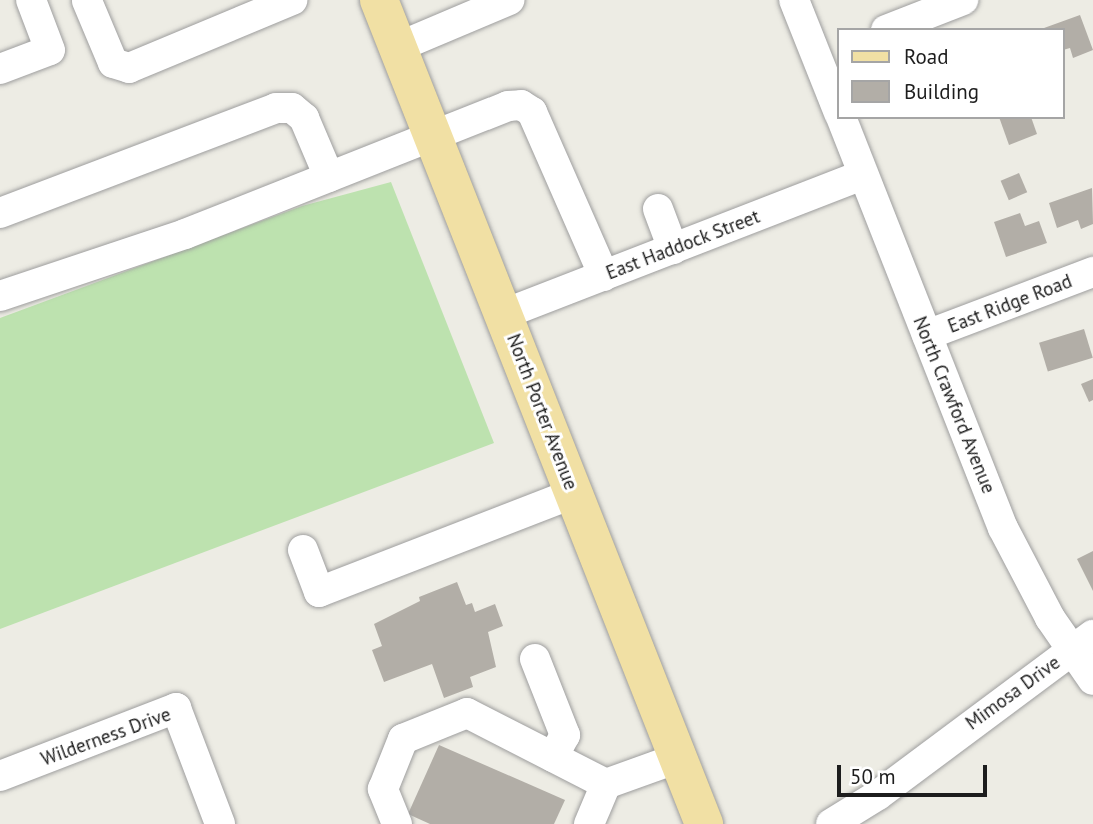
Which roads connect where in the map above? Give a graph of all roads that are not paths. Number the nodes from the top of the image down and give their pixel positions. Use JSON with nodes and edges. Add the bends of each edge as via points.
{"nodes":[{"id":1,"x":31,"y":0,"type":"edge"},
{"id":2,"x":292,"y":0,"type":"edge"},
{"id":3,"x":379,"y":0,"type":"edge"},
{"id":4,"x":509,"y":0,"type":"edge"},
{"id":5,"x":794,"y":0,"type":"edge"},
{"id":6,"x":963,"y":0,"type":"edge"},
{"id":7,"x":87,"y":1,"type":"edge"},
{"id":8,"x":891,"y":28,"type":"edge"},
{"id":9,"x":398,"y":47,"type":"junction"},
{"id":10,"x":828,"y":52,"type":"edge"},
{"id":11,"x":0,"y":69,"type":"edge"},
{"id":12,"x":838,"y":104,"type":"edge"},
{"id":13,"x":842,"y":119,"type":"edge"},
{"id":14,"x":435,"y":137,"type":"junction"},
{"id":15,"x":863,"y":175,"type":"junction"},
{"id":16,"x":329,"y":177,"type":"junction"},
{"id":17,"x":658,"y":209,"type":"dead end"},
{"id":18,"x":0,"y":213,"type":"edge"},
{"id":19,"x":673,"y":249,"type":"junction"},
{"id":20,"x":1093,"y":272,"type":"edge"},
{"id":21,"x":604,"y":276,"type":"junction"},
{"id":22,"x":0,"y":296,"type":"edge"},
{"id":23,"x":504,"y":314,"type":"junction"},
{"id":24,"x":927,"y":335,"type":"junction"},
{"id":25,"x":574,"y":493,"type":"junction"},
{"id":26,"x":303,"y":550,"type":"dead end"},
{"id":27,"x":1083,"y":643,"type":"edge"},
{"id":28,"x":535,"y":659,"type":"dead end"},
{"id":29,"x":1093,"y":680,"type":"edge"},
{"id":30,"x":553,"y":757,"type":"junction"},
{"id":31,"x":678,"y":758,"type":"junction"},
{"id":32,"x":0,"y":776,"type":"edge"},
{"id":33,"x":606,"y":784,"type":"junction"},
{"id":34,"x":220,"y":824,"type":"edge"},
{"id":35,"x":397,"y":824,"type":"edge"},
{"id":36,"x":589,"y":824,"type":"edge"},
{"id":37,"x":704,"y":824,"type":"edge"},
{"id":38,"x":831,"y":824,"type":"edge"}],
"edges":[{"from":1,"to":11,"type":"street","via":[[50,50]]},
{"from":2,"to":7,"type":"street","via":[[129,68],[113,63]]},
{"from":3,"to":9,"type":"main road","name":"North Porter Avenue"},
{"from":4,"to":9,"type":"street"},
{"from":5,"to":10,"type":"street","name":"North Crawford Avenue"},
{"from":6,"to":8,"type":"street"},
{"from":9,"to":14,"type":"main road","name":"North Porter Avenue"},
{"from":10,"to":12,"type":"street","name":"North Crawford Avenue"},
{"from":13,"to":15,"type":"street","name":"North Crawford Avenue"},
{"from":14,"to":16,"type":"street"},
{"from":14,"to":21,"type":"street","via":[[508,106],[532,112]]},
{"from":14,"to":23,"type":"main road","name":"North Porter Avenue"},
{"from":15,"to":19,"type":"street","name":"East Haddock Street"},
{"from":15,"to":24,"type":"street","name":"North Crawford Avenue"},
{"from":16,"to":18,"type":"street","via":[[304,118],[292,108],[276,108]]},
{"from":16,"to":22,"type":"street","via":[[185,234]]},
{"from":17,"to":19,"type":"street"},
{"from":19,"to":21,"type":"street","name":"East Haddock Street"},
{"from":20,"to":24,"type":"street","name":"East Ridge Road"},
{"from":21,"to":23,"type":"street","name":"East Haddock Street"},
{"from":23,"to":25,"type":"main road","name":"North Porter Avenue"},
{"from":24,"to":27,"type":"street","name":"North Crawford Avenue","via":[[1018,561]]},
{"from":25,"to":26,"type":"street","via":[[319,592]]},
{"from":25,"to":31,"type":"main road","name":"North Porter Avenue"},
{"from":27,"to":29,"type":"street","name":"North Crawford Avenue"},
{"from":27,"to":38,"type":"street","name":"Mimosa Drive","via":[[878,795]]},
{"from":28,"to":30,"type":"street","via":[[565,735]]},
{"from":30,"to":33,"type":"street"},
{"from":30,"to":35,"type":"street","via":[[467,713],[403,739],[383,789]]},
{"from":31,"to":33,"type":"street"},
{"from":31,"to":37,"type":"main road","name":"North Porter Avenue"},
{"from":32,"to":34,"type":"street","name":"Wilderness Drive","via":[[176,708]]},
{"from":33,"to":36,"type":"street"}]}
